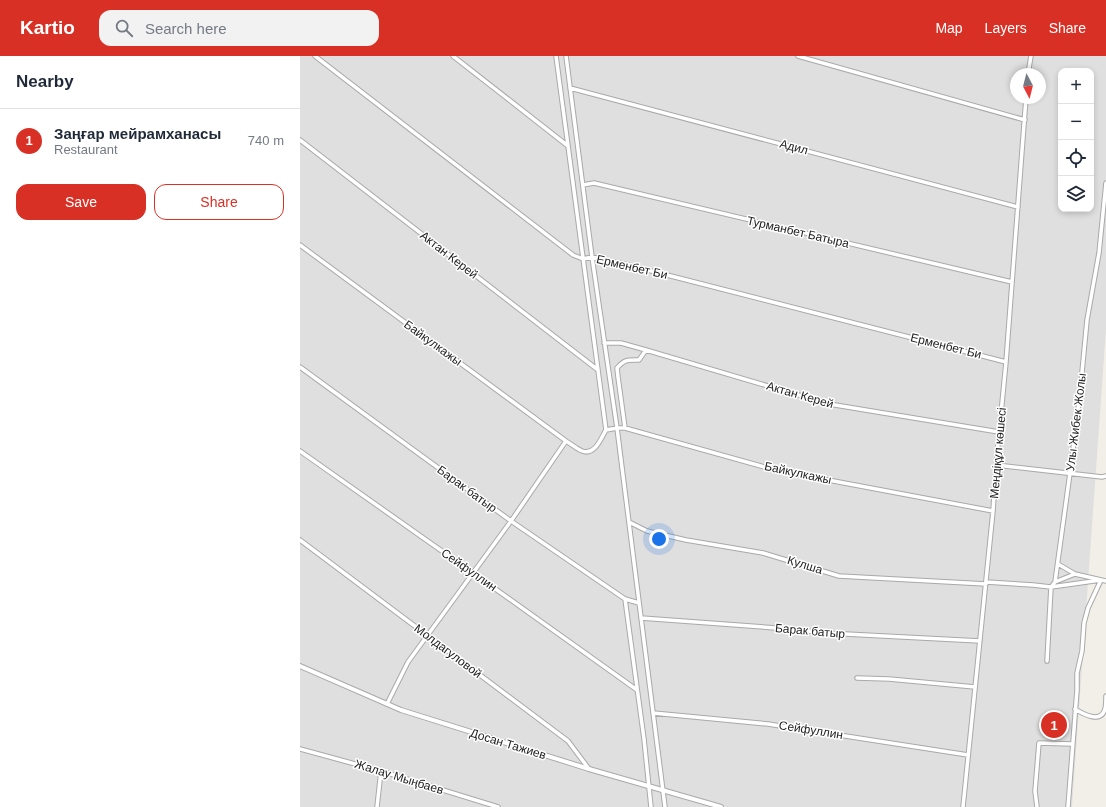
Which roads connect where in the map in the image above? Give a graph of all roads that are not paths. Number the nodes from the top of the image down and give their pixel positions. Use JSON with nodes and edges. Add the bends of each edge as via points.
{"nodes":[{"id":1,"x":315,"y":56,"type":"edge"},
{"id":2,"x":453,"y":56,"type":"edge"},
{"id":3,"x":556,"y":56,"type":"edge"},
{"id":4,"x":566,"y":56,"type":"edge"},
{"id":5,"x":798,"y":56,"type":"edge"},
{"id":6,"x":1031,"y":56,"type":"edge"},
{"id":7,"x":1029,"y":68,"type":"edge"},
{"id":8,"x":570,"y":88,"type":"junction"},
{"id":9,"x":1026,"y":104,"type":"edge"},
{"id":10,"x":1025,"y":120,"type":"junction"},
{"id":11,"x":300,"y":140,"type":"edge"},
{"id":12,"x":568,"y":146,"type":"junction"},
{"id":13,"x":1106,"y":182,"type":"edge"},
{"id":14,"x":583,"y":185,"type":"junction"},
{"id":15,"x":1018,"y":207,"type":"junction"},
{"id":16,"x":300,"y":245,"type":"edge"},
{"id":17,"x":592,"y":257,"type":"junction"},
{"id":18,"x":583,"y":259,"type":"junction"},
{"id":19,"x":1012,"y":282,"type":"junction"},
{"id":20,"x":604,"y":342,"type":"junction"},
{"id":21,"x":646,"y":350,"type":"junction"},
{"id":22,"x":1006,"y":362,"type":"junction"},
{"id":23,"x":300,"y":367,"type":"edge"},
{"id":24,"x":598,"y":370,"type":"junction"},
{"id":25,"x":617,"y":428,"type":"junction"},
{"id":26,"x":625,"y":428,"type":"junction"},
{"id":27,"x":606,"y":430,"type":"junction"},
{"id":28,"x":1000,"y":432,"type":"junction"},
{"id":29,"x":566,"y":441,"type":"junction"},
{"id":30,"x":300,"y":451,"type":"edge"},
{"id":31,"x":996,"y":465,"type":"junction"},
{"id":32,"x":1070,"y":473,"type":"junction"},
{"id":33,"x":1106,"y":476,"type":"edge"},
{"id":34,"x":993,"y":511,"type":"junction"},
{"id":35,"x":511,"y":521,"type":"junction"},
{"id":36,"x":629,"y":522,"type":"junction"},
{"id":37,"x":300,"y":540,"type":"edge"},
{"id":38,"x":1058,"y":564,"type":"junction"},
{"id":39,"x":473,"y":573,"type":"junction"},
{"id":40,"x":1074,"y":574,"type":"junction"},
{"id":41,"x":1101,"y":580,"type":"junction"},
{"id":42,"x":1106,"y":581,"type":"edge"},
{"id":43,"x":1055,"y":582,"type":"junction"},
{"id":44,"x":986,"y":583,"type":"junction"},
{"id":45,"x":1051,"y":587,"type":"junction"},
{"id":46,"x":625,"y":599,"type":"junction"},
{"id":47,"x":639,"y":603,"type":"junction"},
{"id":48,"x":641,"y":618,"type":"junction"},
{"id":49,"x":428,"y":635,"type":"junction"},
{"id":50,"x":980,"y":641,"type":"junction"},
{"id":51,"x":1047,"y":661,"type":"dead end"},
{"id":52,"x":300,"y":666,"type":"edge"},
{"id":53,"x":857,"y":678,"type":"dead end"},
{"id":54,"x":975,"y":687,"type":"junction"},
{"id":55,"x":637,"y":690,"type":"junction"},
{"id":56,"x":1106,"y":696,"type":"edge"},
{"id":57,"x":387,"y":704,"type":"junction"},
{"id":58,"x":1075,"y":709,"type":"junction"},
{"id":59,"x":653,"y":713,"type":"junction"},
{"id":60,"x":1072,"y":744,"type":"junction"},
{"id":61,"x":300,"y":749,"type":"edge"},
{"id":62,"x":968,"y":755,"type":"junction"},
{"id":63,"x":589,"y":769,"type":"junction"},
{"id":64,"x":381,"y":771,"type":"junction"},
{"id":65,"x":649,"y":786,"type":"junction"},
{"id":66,"x":663,"y":790,"type":"junction"},
{"id":67,"x":377,"y":807,"type":"edge"},
{"id":68,"x":498,"y":807,"type":"edge"},
{"id":69,"x":651,"y":807,"type":"edge"},
{"id":70,"x":665,"y":807,"type":"edge"},
{"id":71,"x":721,"y":807,"type":"edge"},
{"id":72,"x":963,"y":807,"type":"edge"},
{"id":73,"x":1037,"y":807,"type":"edge"},
{"id":74,"x":1068,"y":807,"type":"edge"}],
"edges":[{"from":1,"to":18,"type":"street","name":"Ерменбет Би","via":[[573,255]]},
{"from":2,"to":12,"type":"street"},
{"from":3,"to":12,"type":"street"},
{"from":4,"to":8,"type":"street"},
{"from":5,"to":10,"type":"street"},
{"from":6,"to":7,"type":"street"},
{"from":8,"to":14,"type":"street"},
{"from":8,"to":15,"type":"street","name":"Адил"},
{"from":9,"to":10,"type":"street","name":"Меңдіқұл көшесі"},
{"from":10,"to":15,"type":"street","name":"Меңдіқұл көшесі"},
{"from":11,"to":24,"type":"street","name":"Актан Керей"},
{"from":12,"to":18,"type":"street"},
{"from":13,"to":32,"type":"street","name":"Улы Жибек Жолы"},
{"from":14,"to":17,"type":"street"},
{"from":14,"to":19,"type":"street","name":"Турманбет Батыра","via":[[594,183]]},
{"from":15,"to":19,"type":"street","name":"Меңдіқұл көшесі"},
{"from":16,"to":29,"type":"street","name":"Байкулкажы"},
{"from":17,"to":18,"type":"street","name":"Ерменбет Би"},
{"from":17,"to":20,"type":"street"},
{"from":17,"to":22,"type":"street","name":"Ерменбет Би"},
{"from":18,"to":24,"type":"street"},
{"from":19,"to":22,"type":"street","name":"Меңдіқұл көшесі"},
{"from":20,"to":21,"type":"street","name":"Актан Керей","via":[[621,343]]},
{"from":20,"to":25,"type":"street"},
{"from":21,"to":26,"type":"street","via":[[639,360],[629,359],[617,368]]},
{"from":21,"to":28,"type":"street","name":"Актан Керей","via":[[829,404]]},
{"from":22,"to":28,"type":"street","name":"Меңдіқұл көшесі"},
{"from":23,"to":35,"type":"street","name":"Барак батыр"},
{"from":24,"to":27,"type":"street"},
{"from":25,"to":26,"type":"street","name":"Байкулкажы"},
{"from":25,"to":27,"type":"street","name":"Байкулкажы"},
{"from":25,"to":36,"type":"street"},
{"from":26,"to":34,"type":"street","name":"Байкулкажы","via":[[774,470]]},
{"from":27,"to":29,"type":"street","name":"Байкулкажы","via":[[595,448],[588,452],[583,452]]},
{"from":28,"to":31,"type":"street","name":"Меңдіқұл көшесі"},
{"from":29,"to":35,"type":"street"},
{"from":30,"to":39,"type":"street","name":"Сейфуллин"},
{"from":31,"to":32,"type":"street"},
{"from":31,"to":34,"type":"street","name":"Меңдіқұл көшесі"},
{"from":32,"to":33,"type":"street"},
{"from":32,"to":38,"type":"street","name":"Улы Жибек Жолы"},
{"from":34,"to":44,"type":"street","name":"Меңдіқұл көшесі"},
{"from":35,"to":39,"type":"street"},
{"from":35,"to":46,"type":"street","name":"Барак батыр"},
{"from":36,"to":44,"type":"street","name":"Кулша","via":[[646,531],[763,553],[840,576]]},
{"from":36,"to":47,"type":"street"},
{"from":37,"to":49,"type":"street","name":"Молдагуловой"},
{"from":38,"to":40,"type":"street"},
{"from":38,"to":43,"type":"street","name":"Улы Жибек Жолы"},
{"from":39,"to":49,"type":"street"},
{"from":39,"to":55,"type":"street","name":"Сейфуллин"},
{"from":40,"to":41,"type":"street"},
{"from":40,"to":43,"type":"street"},
{"from":41,"to":42,"type":"street"},
{"from":41,"to":45,"type":"street","name":"Кулша"},
{"from":41,"to":58,"type":"street","via":[[1084,623]]},
{"from":43,"to":45,"type":"street","name":"Улы Жибек Жолы"},
{"from":44,"to":45,"type":"street","name":"Кулша"},
{"from":44,"to":50,"type":"street","name":"Меңдіқұл көшесі"},
{"from":45,"to":51,"type":"street"},
{"from":46,"to":47,"type":"street","name":"Барак батыр"},
{"from":46,"to":55,"type":"street"},
{"from":47,"to":48,"type":"street"},
{"from":48,"to":50,"type":"street","name":"Барак батыр","via":[[826,633]]},
{"from":48,"to":59,"type":"street"},
{"from":49,"to":57,"type":"street","via":[[408,662]]},
{"from":49,"to":63,"type":"street","name":"Молдагуловой","via":[[568,741]]},
{"from":50,"to":54,"type":"street","name":"Меңдіқұл көшесі"},
{"from":52,"to":57,"type":"street","name":"Досан Тажиев"},
{"from":53,"to":54,"type":"street"},
{"from":54,"to":62,"type":"street","name":"Меңдіқұл көшесі"},
{"from":55,"to":65,"type":"street"},
{"from":56,"to":58,"type":"street","via":[[1105,710],[1097,718],[1084,715]]},
{"from":57,"to":63,"type":"street","name":"Досан Тажиев"},
{"from":58,"to":60,"type":"street"},
{"from":59,"to":62,"type":"street","name":"Сейфуллин","via":[[768,724]]},
{"from":59,"to":66,"type":"street"},
{"from":60,"to":73,"type":"street","via":[[1039,743],[1035,791]]},
{"from":60,"to":74,"type":"street"},
{"from":61,"to":64,"type":"street","name":"Жалау Мыңбаев"},
{"from":62,"to":72,"type":"street","name":"Меңдіқұл көшесі"},
{"from":63,"to":65,"type":"street","name":"Досан Тажиев"},
{"from":64,"to":67,"type":"street"},
{"from":64,"to":68,"type":"street","name":"Жалау Мыңбаев"},
{"from":65,"to":66,"type":"street","name":"Досан Тажиев"},
{"from":65,"to":69,"type":"street"},
{"from":66,"to":70,"type":"street"},
{"from":66,"to":71,"type":"street","name":"Досан Тажиев"}]}
